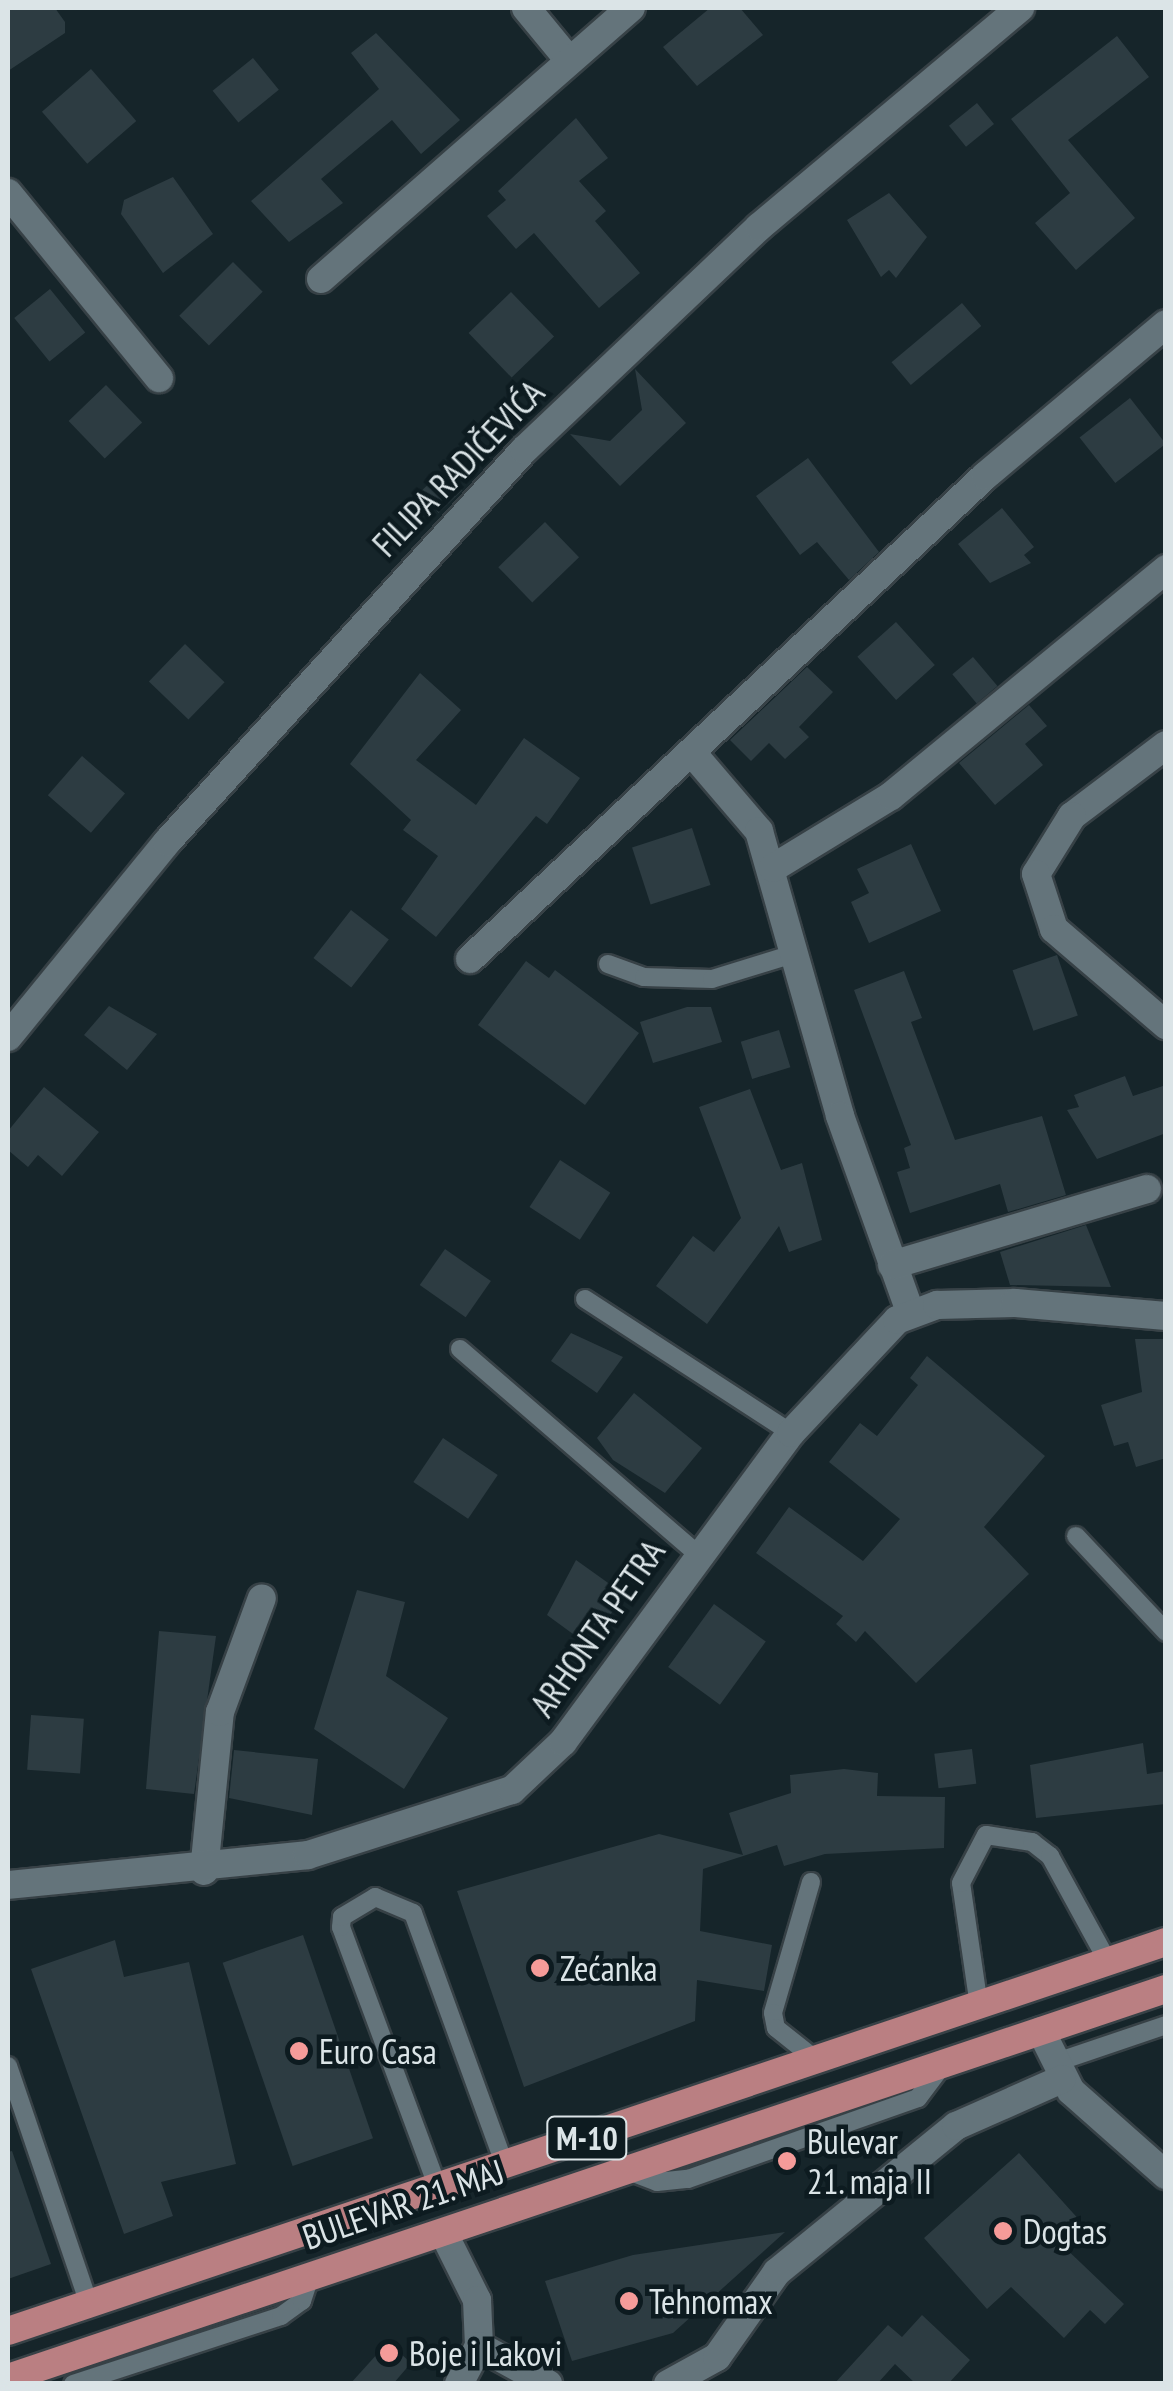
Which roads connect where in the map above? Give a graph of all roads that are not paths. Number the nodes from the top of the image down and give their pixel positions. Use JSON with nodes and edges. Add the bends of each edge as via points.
{"nodes":[{"id":1,"x":526,"y":8,"type":"edge"},
{"id":2,"x":631,"y":8,"type":"edge"},
{"id":3,"x":1020,"y":8,"type":"edge"},
{"id":4,"x":566,"y":58,"type":"junction"},
{"id":5,"x":8,"y":193,"type":"edge"},
{"id":6,"x":321,"y":279,"type":"dead end"},
{"id":7,"x":1166,"y":324,"type":"edge"},
{"id":8,"x":160,"y":378,"type":"dead end"},
{"id":9,"x":1166,"y":569,"type":"edge"},
{"id":10,"x":1166,"y":745,"type":"edge"},
{"id":11,"x":694,"y":755,"type":"junction"},
{"id":12,"x":772,"y":868,"type":"junction"},
{"id":13,"x":790,"y":954,"type":"junction"},
{"id":14,"x":470,"y":959,"type":"dead end"},
{"id":15,"x":608,"y":964,"type":"dead end"},
{"id":16,"x":1166,"y":1025,"type":"edge"},
{"id":17,"x":8,"y":1037,"type":"edge"},
{"id":18,"x":1147,"y":1189,"type":"dead end"},
{"id":19,"x":892,"y":1265,"type":"junction"},
{"id":20,"x":585,"y":1299,"type":"dead end"},
{"id":21,"x":910,"y":1312,"type":"junction"},
{"id":22,"x":1166,"y":1316,"type":"edge"},
{"id":23,"x":460,"y":1349,"type":"dead end"},
{"id":24,"x":790,"y":1433,"type":"junction"},
{"id":25,"x":1076,"y":1536,"type":"dead end"},
{"id":26,"x":696,"y":1554,"type":"junction"},
{"id":27,"x":262,"y":1598,"type":"dead end"},
{"id":28,"x":1166,"y":1632,"type":"edge"},
{"id":29,"x":204,"y":1872,"type":"junction"},
{"id":30,"x":810,"y":1882,"type":"dead end"},
{"id":31,"x":8,"y":1885,"type":"edge"},
{"id":32,"x":1166,"y":1942,"type":"edge"},
{"id":33,"x":1108,"y":1962,"type":"junction"},
{"id":34,"x":1166,"y":1989,"type":"edge"},
{"id":35,"x":980,"y":2006,"type":"junction"},
{"id":36,"x":1166,"y":2024,"type":"edge"},
{"id":37,"x":1041,"y":2031,"type":"junction"},
{"id":38,"x":814,"y":2060,"type":"junction"},
{"id":39,"x":8,"y":2066,"type":"edge"},
{"id":40,"x":1058,"y":2071,"type":"junction"},
{"id":41,"x":505,"y":2166,"type":"junction"},
{"id":42,"x":1166,"y":2176,"type":"edge"},
{"id":43,"x":438,"y":2188,"type":"junction"},
{"id":44,"x":444,"y":2234,"type":"junction"},
{"id":45,"x":311,"y":2274,"type":"junction"},
{"id":46,"x":89,"y":2304,"type":"junction"},
{"id":47,"x":8,"y":2331,"type":"edge"},
{"id":48,"x":479,"y":2346,"type":"junction"},
{"id":49,"x":8,"y":2378,"type":"edge"},
{"id":50,"x":73,"y":2384,"type":"edge"},
{"id":51,"x":459,"y":2384,"type":"edge"},
{"id":52,"x":548,"y":2384,"type":"edge"},
{"id":53,"x":668,"y":2384,"type":"edge"}],
"edges":[{"from":1,"to":4,"type":"street"},
{"from":2,"to":4,"type":"street"},
{"from":3,"to":17,"type":"street","name":"FILIPA RADIČEVIĆA","via":[[759,227],[524,450],[166,842]]},
{"from":4,"to":6,"type":"street"},
{"from":5,"to":8,"type":"street"},
{"from":7,"to":11,"type":"street","via":[[943,514]]},
{"from":9,"to":12,"type":"street","via":[[891,796]]},
{"from":10,"to":16,"type":"street","via":[[1072,816],[1036,874],[1054,929]]},
{"from":11,"to":12,"type":"street","via":[[759,831]]},
{"from":11,"to":14,"type":"street"},
{"from":12,"to":13,"type":"street"},
{"from":13,"to":15,"type":"lane","via":[[712,978],[644,976]]},
{"from":13,"to":19,"type":"street"},
{"from":18,"to":19,"type":"street"},
{"from":19,"to":21,"type":"street"},
{"from":20,"to":24,"type":"lane"},
{"from":21,"to":22,"type":"street","via":[[1014,1303]]},
{"from":21,"to":24,"type":"street","name":"ARHONTA PETRA"},
{"from":23,"to":26,"type":"lane"},
{"from":24,"to":26,"type":"street","name":"ARHONTA PETRA"},
{"from":25,"to":28,"type":"lane"},
{"from":26,"to":29,"type":"street","name":"ARHONTA PETRA","via":[[563,1742],[512,1790],[364,1843]]},
{"from":27,"to":29,"type":"street","via":[[220,1712]]},
{"from":29,"to":31,"type":"street","name":"ARHONTA PETRA"},
{"from":30,"to":38,"type":"lane","via":[[773,2013],[776,2028]]},
{"from":32,"to":33,"type":"main road","name":"BULEVAR 21. MAJ","number":"M-10"},
{"from":33,"to":35,"type":"main road","name":"BULEVAR 21. MAJ","number":"M-10"},
{"from":33,"to":35,"type":"lane","via":[[1050,1856],[1032,1842],[986,1835],[960,1883]]},
{"from":34,"to":37,"type":"main road","name":"BULEVAR 21. MAJ","number":"M-10"},
{"from":35,"to":38,"type":"main road","name":"BULEVAR 21. MAJ","number":"M-10"},
{"from":36,"to":40,"type":"lane"},
{"from":37,"to":40,"type":"street"},
{"from":37,"to":44,"type":"main road","name":"BULEVAR 21. MAJ","number":"M-10"},
{"from":38,"to":41,"type":"main road","name":"BULEVAR 21. MAJ","number":"M-10"},
{"from":39,"to":46,"type":"lane"},
{"from":40,"to":42,"type":"street"},
{"from":40,"to":53,"type":"street","via":[[956,2126],[778,2272],[716,2357]]},
{"from":41,"to":43,"type":"main road","name":"BULEVAR 21. MAJ","number":"M-10"},
{"from":41,"to":43,"type":"lane","via":[[413,1913],[375,1897],[342,1916],[341,1927]]},
{"from":43,"to":46,"type":"main road","name":"BULEVAR 21. MAJ","number":"M-10"},
{"from":44,"to":45,"type":"main road","name":"BULEVAR 21. MAJ","number":"M-10"},
{"from":44,"to":48,"type":"street","via":[[477,2300]]},
{"from":45,"to":49,"type":"main road","name":"BULEVAR 21. MAJ","number":"M-10"},
{"from":45,"to":50,"type":"lane","via":[[302,2301],[281,2316]]},
{"from":46,"to":47,"type":"main road","name":"BULEVAR 21. MAJ","number":"M-10"},
{"from":48,"to":51,"type":"street"},
{"from":48,"to":52,"type":"street"}]}
